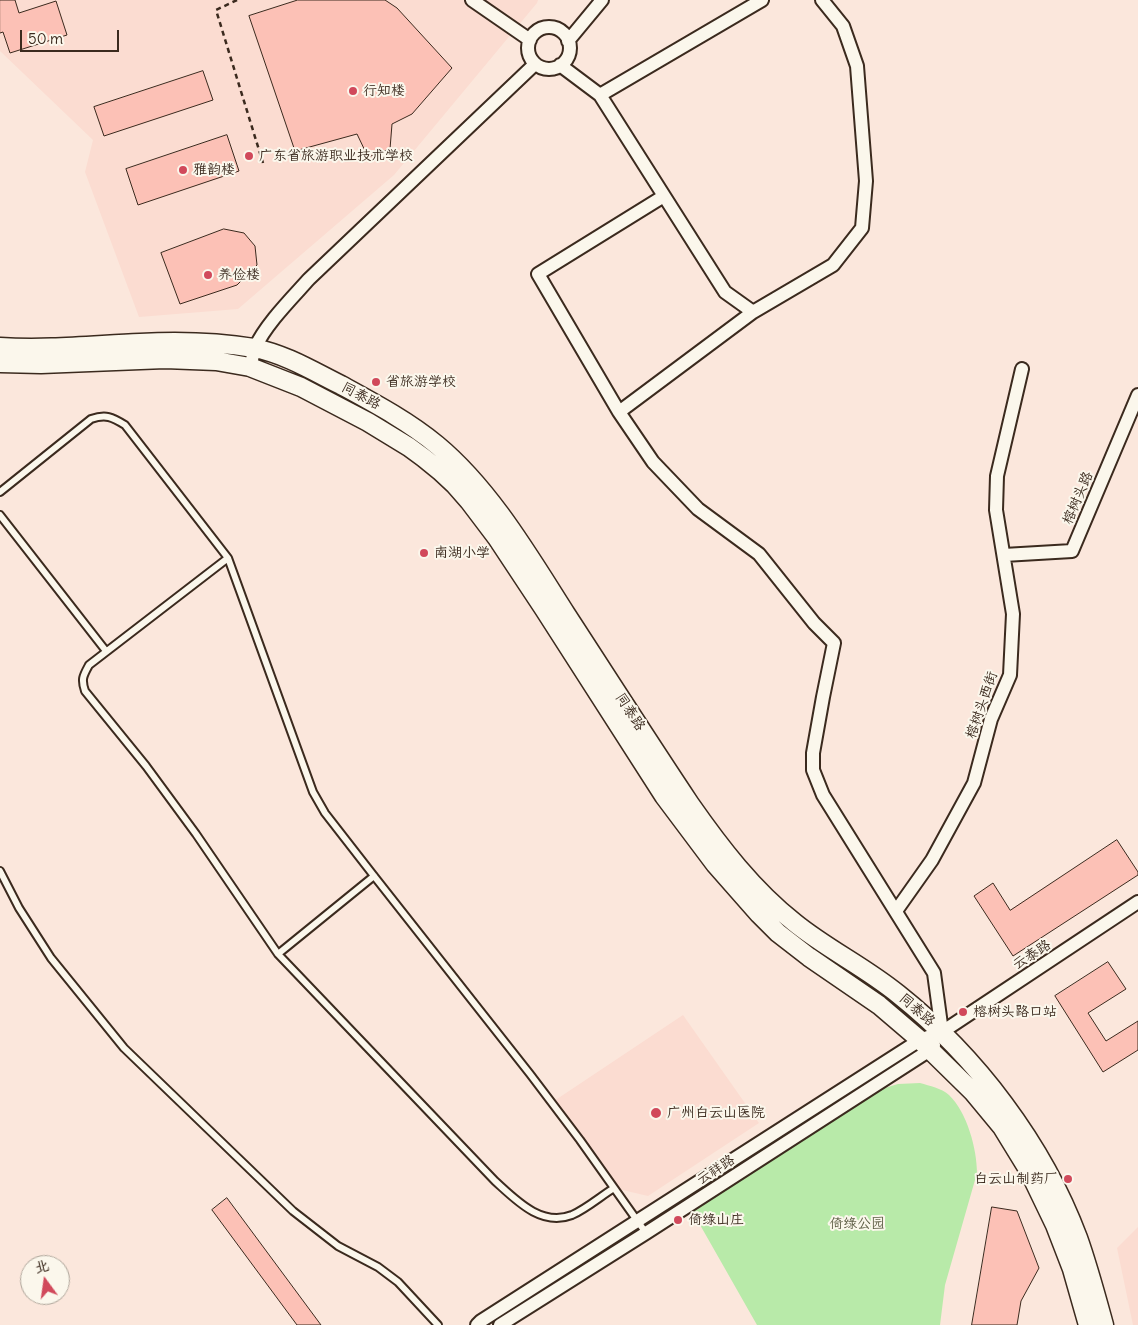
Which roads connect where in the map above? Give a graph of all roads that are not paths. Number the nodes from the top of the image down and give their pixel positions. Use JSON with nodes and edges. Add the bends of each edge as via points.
{"nodes":[{"id":1,"x":472,"y":0,"type":"edge"},
{"id":2,"x":602,"y":0,"type":"edge"},
{"id":3,"x":762,"y":0,"type":"edge"},
{"id":4,"x":822,"y":0,"type":"edge"},
{"id":5,"x":530,"y":40,"type":"junction"},
{"id":6,"x":568,"y":41,"type":"junction"},
{"id":7,"x":535,"y":64,"type":"junction"},
{"id":8,"x":560,"y":66,"type":"junction"},
{"id":9,"x":600,"y":95,"type":"junction"},
{"id":10,"x":664,"y":196,"type":"junction"},
{"id":11,"x":753,"y":312,"type":"junction"},
{"id":12,"x":0,"y":347,"type":"edge"},
{"id":13,"x":255,"y":348,"type":"junction"},
{"id":14,"x":0,"y":363,"type":"edge"},
{"id":15,"x":250,"y":367,"type":"junction"},
{"id":16,"x":1022,"y":369,"type":"dead end"},
{"id":17,"x":1138,"y":395,"type":"edge"},
{"id":18,"x":619,"y":412,"type":"junction"},
{"id":19,"x":0,"y":492,"type":"edge"},
{"id":20,"x":0,"y":515,"type":"edge"},
{"id":21,"x":1004,"y":555,"type":"junction"},
{"id":22,"x":228,"y":558,"type":"junction"},
{"id":23,"x":106,"y":651,"type":"junction"},
{"id":24,"x":0,"y":871,"type":"edge"},
{"id":25,"x":374,"y":876,"type":"junction"},
{"id":26,"x":1138,"y":902,"type":"edge"},
{"id":27,"x":896,"y":911,"type":"junction"},
{"id":28,"x":278,"y":954,"type":"junction"},
{"id":29,"x":942,"y":1032,"type":"junction"},
{"id":30,"x":925,"y":1045,"type":"junction"},
{"id":31,"x":614,"y":1188,"type":"junction"},
{"id":32,"x":637,"y":1221,"type":"junction"},
{"id":33,"x":646,"y":1233,"type":"junction"},
{"id":34,"x":438,"y":1325,"type":"edge"},
{"id":35,"x":477,"y":1325,"type":"edge"},
{"id":36,"x":500,"y":1325,"type":"edge"},
{"id":37,"x":1088,"y":1325,"type":"edge"},
{"id":38,"x":1104,"y":1325,"type":"edge"}],
"edges":[{"from":1,"to":5,"type":"street"},
{"from":2,"to":6,"type":"street"},
{"from":3,"to":9,"type":"street"},
{"from":4,"to":11,"type":"street","via":[[842,26],[857,66],[866,182],[862,228],[833,265]]},
{"from":5,"to":6,"type":"street","via":[[539,30],[553,28]]},
{"from":5,"to":7,"type":"street","via":[[529,53]]},
{"from":6,"to":8,"type":"street","via":[[568,55]]},
{"from":7,"to":8,"type":"street","via":[[548,69]]},
{"from":7,"to":13,"type":"street","via":[[291,298]]},
{"from":8,"to":9,"type":"street"},
{"from":9,"to":10,"type":"street"},
{"from":10,"to":11,"type":"street","via":[[725,292]]},
{"from":10,"to":18,"type":"street","via":[[538,274]]},
{"from":11,"to":18,"type":"street"},
{"from":12,"to":13,"type":"main road","name":"同泰路","via":[[166,342]]},
{"from":13,"to":15,"type":"street"},
{"from":13,"to":29,"type":"main road","name":"同泰路","via":[[309,368],[386,410],[439,446],[491,503],[690,804],[746,877],[794,923],[892,989]]},
{"from":14,"to":15,"type":"main road","name":"同泰路","via":[[165,358]]},
{"from":15,"to":30,"type":"main road","name":"同泰路","via":[[301,387],[384,431],[424,458],[455,485],[511,558],[664,796],[715,864],[778,933],[879,1005]]},
{"from":16,"to":21,"type":"street","name":"榕树头西街","via":[[997,476],[996,510]]},
{"from":17,"to":21,"type":"street","name":"榕树头路","via":[[1072,551]]},
{"from":18,"to":27,"type":"street","via":[[653,462],[698,509],[759,554],[814,624],[834,643],[813,753],[813,770],[823,795]]},
{"from":19,"to":22,"type":"lane","via":[[91,419],[112,417],[125,425]]},
{"from":20,"to":23,"type":"lane"},
{"from":21,"to":27,"type":"street","name":"榕树头西街","via":[[1013,614],[1010,674],[991,719],[974,783],[932,860]]},
{"from":22,"to":23,"type":"lane"},
{"from":22,"to":25,"type":"lane","via":[[313,792],[325,813]]},
{"from":23,"to":28,"type":"lane","via":[[89,665],[83,676],[85,691],[196,834]]},
{"from":24,"to":34,"type":"lane","via":[[51,958],[124,1048],[293,1211],[338,1246],[378,1267],[398,1282]]},
{"from":25,"to":28,"type":"lane"},
{"from":25,"to":31,"type":"lane","via":[[525,1067]]},
{"from":26,"to":29,"type":"street","name":"云泰路"},
{"from":27,"to":29,"type":"street","via":[[934,973]]},
{"from":28,"to":31,"type":"lane","via":[[522,1206],[536,1213],[562,1218],[574,1214]]},
{"from":29,"to":30,"type":"street","name":"云泰路"},
{"from":29,"to":38,"type":"main road","name":"同泰路","via":[[993,1090],[1042,1160],[1078,1238]]},
{"from":30,"to":32,"type":"street","name":"云祥路"},
{"from":30,"to":33,"type":"street","name":"云祥路"},
{"from":30,"to":37,"type":"main road","name":"同泰路","via":[[988,1109],[1029,1171],[1064,1246]]},
{"from":31,"to":32,"type":"lane"},
{"from":32,"to":33,"type":"lane"},
{"from":32,"to":35,"type":"street","name":"云祥路"},
{"from":33,"to":36,"type":"street","name":"云祥路"}]}
